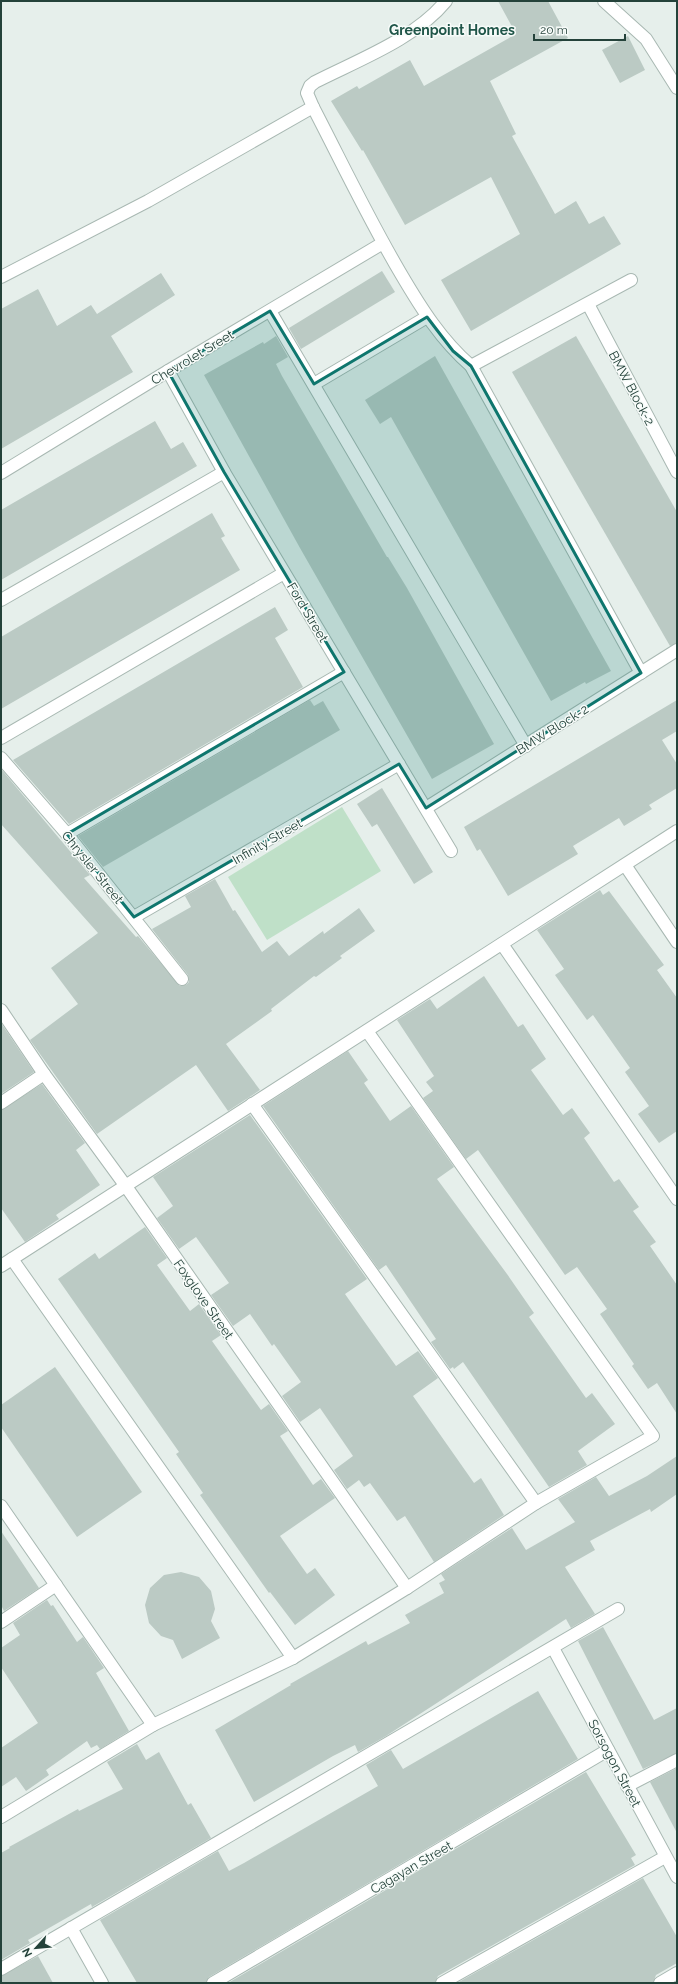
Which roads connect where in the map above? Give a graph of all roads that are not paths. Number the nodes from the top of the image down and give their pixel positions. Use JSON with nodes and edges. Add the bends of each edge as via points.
{"nodes":[{"id":1,"x":446,"y":1,"type":"edge"},
{"id":2,"x":604,"y":1,"type":"edge"},
{"id":3,"x":677,"y":88,"type":"edge"},
{"id":4,"x":313,"y":107,"type":"junction"},
{"id":5,"x":383,"y":243,"type":"junction"},
{"id":6,"x":1,"y":277,"type":"edge"},
{"id":7,"x":631,"y":280,"type":"dead end"},
{"id":8,"x":588,"y":304,"type":"junction"},
{"id":9,"x":270,"y":311,"type":"junction"},
{"id":10,"x":427,"y":317,"type":"junction"},
{"id":11,"x":471,"y":366,"type":"junction"},
{"id":12,"x":168,"y":371,"type":"junction"},
{"id":13,"x":314,"y":384,"type":"junction"},
{"id":14,"x":676,"y":470,"type":"edge"},
{"id":15,"x":224,"y":472,"type":"junction"},
{"id":16,"x":1,"y":473,"type":"edge"},
{"id":17,"x":284,"y":573,"type":"junction"},
{"id":18,"x":1,"y":600,"type":"edge"},
{"id":19,"x":677,"y":650,"type":"edge"},
{"id":20,"x":344,"y":672,"type":"junction"},
{"id":21,"x":641,"y":672,"type":"junction"},
{"id":22,"x":1,"y":738,"type":"edge"},
{"id":23,"x":526,"y":746,"type":"junction"},
{"id":24,"x":1,"y":758,"type":"edge"},
{"id":25,"x":399,"y":764,"type":"junction"},
{"id":26,"x":426,"y":808,"type":"junction"},
{"id":27,"x":677,"y":831,"type":"edge"},
{"id":28,"x":67,"y":834,"type":"junction"},
{"id":29,"x":451,"y":851,"type":"dead end"},
{"id":30,"x":625,"y":865,"type":"junction"},
{"id":31,"x":134,"y":917,"type":"junction"},
{"id":32,"x":677,"y":942,"type":"edge"},
{"id":33,"x":502,"y":944,"type":"junction"},
{"id":34,"x":182,"y":979,"type":"dead end"},
{"id":35,"x":1,"y":1010,"type":"edge"},
{"id":36,"x":367,"y":1031,"type":"junction"},
{"id":37,"x":44,"y":1074,"type":"junction"},
{"id":38,"x":1,"y":1103,"type":"edge"},
{"id":39,"x":252,"y":1104,"type":"junction"},
{"id":40,"x":125,"y":1185,"type":"junction"},
{"id":41,"x":677,"y":1199,"type":"edge"},
{"id":42,"x":12,"y":1259,"type":"junction"},
{"id":43,"x":1,"y":1266,"type":"edge"},
{"id":44,"x":536,"y":1504,"type":"junction"},
{"id":45,"x":1,"y":1506,"type":"edge"},
{"id":46,"x":56,"y":1585,"type":"junction"},
{"id":47,"x":407,"y":1588,"type":"junction"},
{"id":48,"x":618,"y":1609,"type":"dead end"},
{"id":49,"x":1,"y":1622,"type":"edge"},
{"id":50,"x":553,"y":1648,"type":"junction"},
{"id":51,"x":293,"y":1658,"type":"junction"},
{"id":52,"x":153,"y":1725,"type":"junction"},
{"id":53,"x":608,"y":1750,"type":"junction"},
{"id":54,"x":677,"y":1760,"type":"edge"},
{"id":55,"x":627,"y":1786,"type":"junction"},
{"id":56,"x":1,"y":1817,"type":"edge"},
{"id":57,"x":665,"y":1857,"type":"junction"},
{"id":58,"x":677,"y":1877,"type":"edge"},
{"id":59,"x":71,"y":1928,"type":"junction"},
{"id":60,"x":1,"y":1969,"type":"edge"},
{"id":61,"x":677,"y":1973,"type":"edge"},
{"id":62,"x":102,"y":1983,"type":"edge"},
{"id":63,"x":212,"y":1983,"type":"edge"},
{"id":64,"x":442,"y":1983,"type":"edge"},
{"id":65,"x":660,"y":1983,"type":"edge"}],
"edges":[{"from":1,"to":4,"type":"street","via":[[409,34],[315,82],[307,93]]},
{"from":2,"to":3,"type":"street","via":[[646,38]]},
{"from":4,"to":5,"type":"street"},
{"from":4,"to":6,"type":"street","via":[[148,201]]},
{"from":5,"to":9,"type":"street","name":"Chevrolet Sreet"},
{"from":5,"to":10,"type":"street"},
{"from":7,"to":8,"type":"street"},
{"from":8,"to":11,"type":"street"},
{"from":8,"to":14,"type":"street","name":"BMW Block-2"},
{"from":9,"to":12,"type":"street","name":"Chevrolet Sreet"},
{"from":9,"to":13,"type":"street"},
{"from":10,"to":11,"type":"street","via":[[453,351]]},
{"from":10,"to":13,"type":"street"},
{"from":11,"to":21,"type":"street"},
{"from":12,"to":15,"type":"street","name":"Ford Street"},
{"from":12,"to":16,"type":"street","name":"Chevrolet Sreet"},
{"from":13,"to":23,"type":"street"},
{"from":15,"to":17,"type":"street","name":"Ford Street"},
{"from":15,"to":18,"type":"street"},
{"from":17,"to":20,"type":"street","name":"Ford Street"},
{"from":17,"to":22,"type":"street"},
{"from":19,"to":21,"type":"street","name":"BMW Block-2"},
{"from":20,"to":25,"type":"street","name":"Ford Street"},
{"from":20,"to":28,"type":"street"},
{"from":21,"to":23,"type":"street","name":"BMW Block-2"},
{"from":23,"to":26,"type":"street","name":"BMW Block-2"},
{"from":24,"to":28,"type":"street","name":"Chrysler Street"},
{"from":25,"to":26,"type":"street","name":"Ford Street"},
{"from":25,"to":31,"type":"street","name":"Infinity Street"},
{"from":26,"to":29,"type":"street","name":"Ford Street"},
{"from":27,"to":30,"type":"street"},
{"from":28,"to":31,"type":"street","name":"Chrysler Street"},
{"from":30,"to":32,"type":"street"},
{"from":30,"to":33,"type":"street"},
{"from":31,"to":34,"type":"street","name":"Chrysler Street"},
{"from":33,"to":36,"type":"street"},
{"from":33,"to":41,"type":"street"},
{"from":35,"to":37,"type":"street","name":"Foxglove Street"},
{"from":36,"to":39,"type":"street"},
{"from":36,"to":44,"type":"street","via":[[653,1436]]},
{"from":37,"to":38,"type":"street"},
{"from":37,"to":40,"type":"street","name":"Foxglove Street"},
{"from":39,"to":40,"type":"street"},
{"from":39,"to":44,"type":"street"},
{"from":40,"to":42,"type":"street"},
{"from":40,"to":47,"type":"street","name":"Foxglove Street"},
{"from":42,"to":43,"type":"street"},
{"from":42,"to":51,"type":"street"},
{"from":44,"to":47,"type":"street"},
{"from":45,"to":46,"type":"street"},
{"from":46,"to":49,"type":"street"},
{"from":46,"to":52,"type":"street"},
{"from":47,"to":51,"type":"street"},
{"from":48,"to":50,"type":"street"},
{"from":50,"to":53,"type":"street","name":"Sorsogon Street"},
{"from":50,"to":59,"type":"street"},
{"from":51,"to":52,"type":"street"},
{"from":52,"to":56,"type":"street"},
{"from":53,"to":55,"type":"street","name":"Sorsogon Street"},
{"from":53,"to":63,"type":"street","name":"Cagayan Street"},
{"from":54,"to":55,"type":"street"},
{"from":55,"to":57,"type":"street","name":"Sorsogon Street"},
{"from":57,"to":58,"type":"street","name":"Sorsogon Street"},
{"from":57,"to":64,"type":"street"},
{"from":59,"to":60,"type":"street"},
{"from":59,"to":62,"type":"street"},
{"from":61,"to":65,"type":"street"}]}
